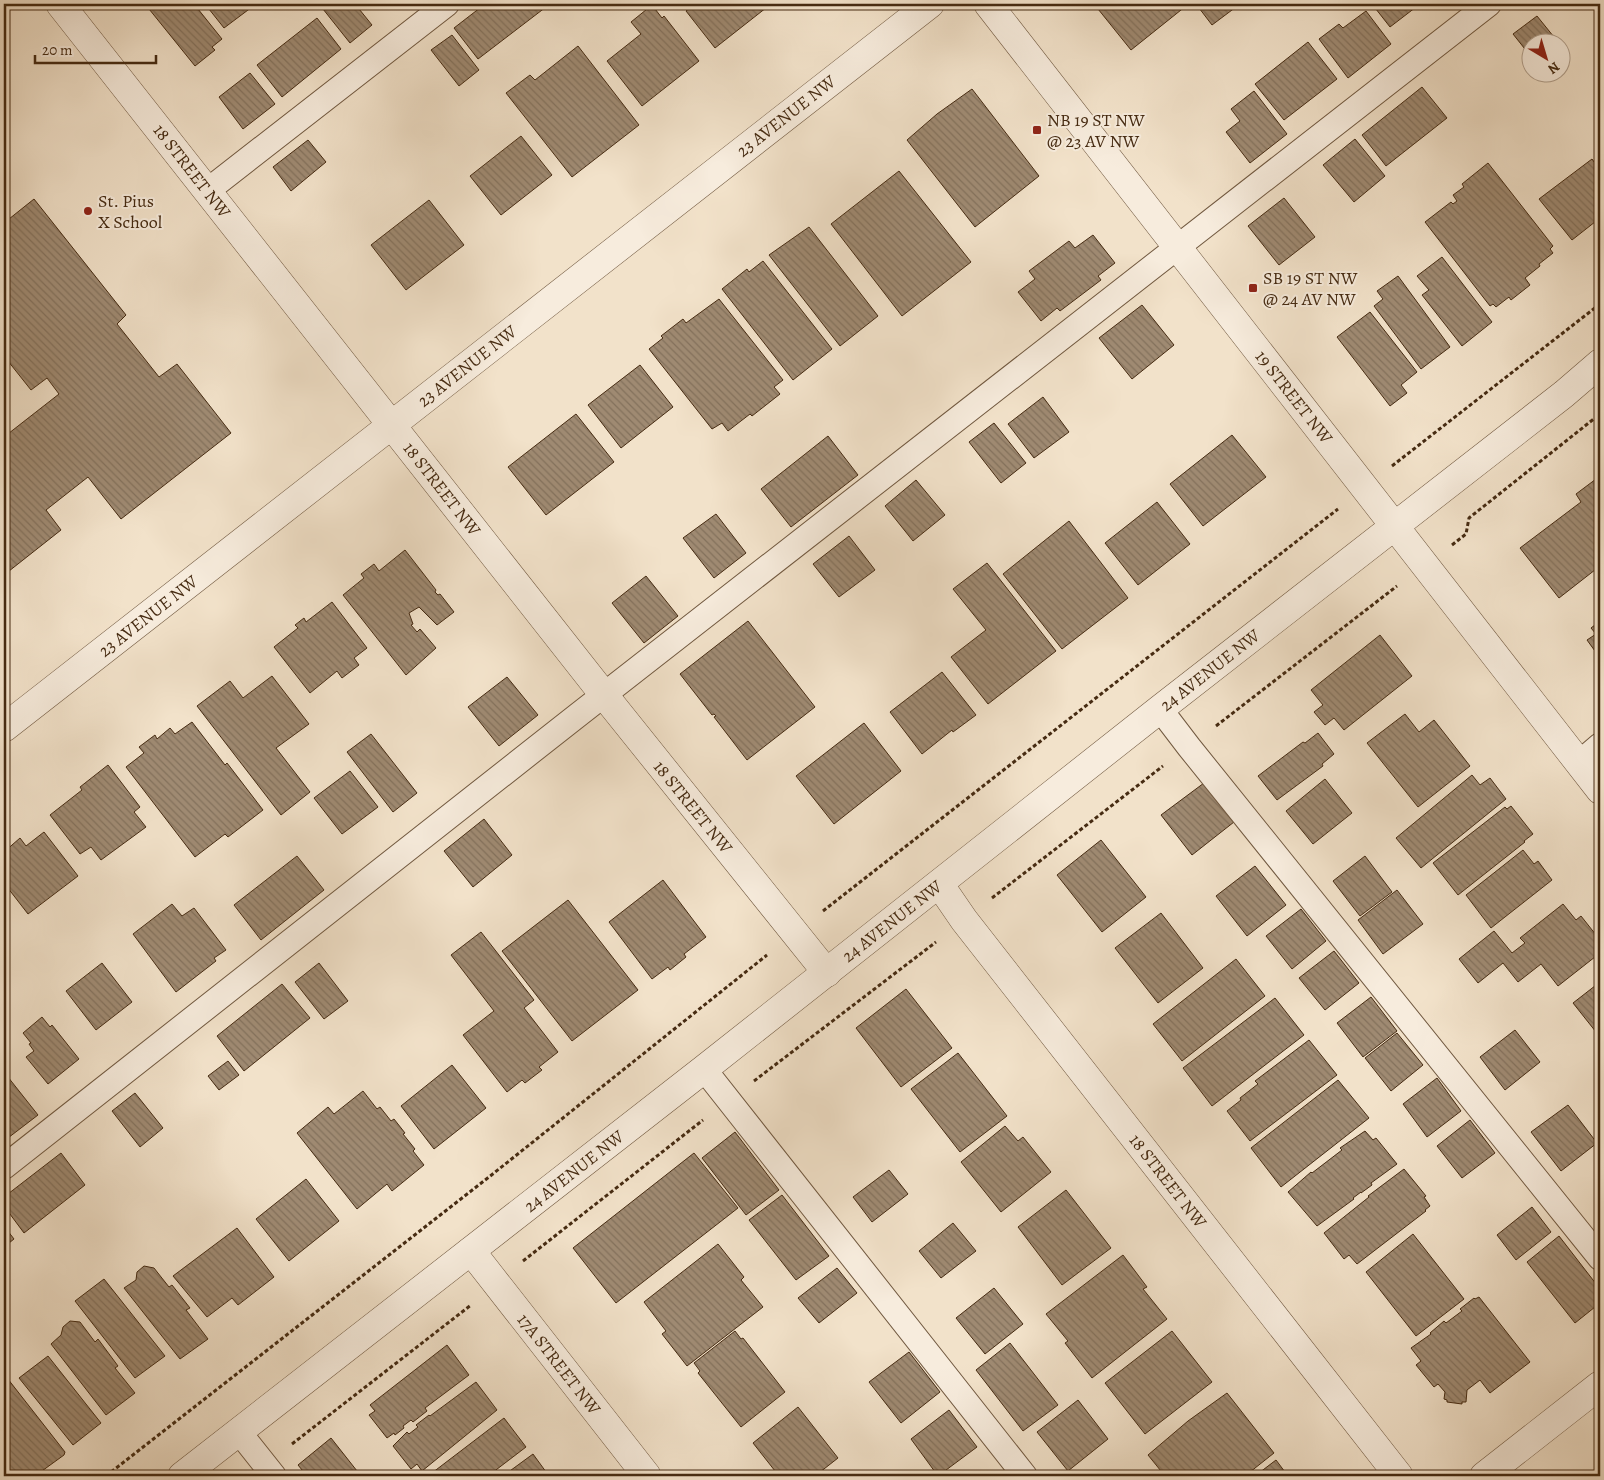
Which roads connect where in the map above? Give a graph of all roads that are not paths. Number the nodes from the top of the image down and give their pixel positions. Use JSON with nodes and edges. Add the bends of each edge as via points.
{"nodes":[{"id":1,"x":60,"y":4,"type":"edge"},
{"id":2,"x":446,"y":4,"type":"edge"},
{"id":3,"x":930,"y":4,"type":"edge"},
{"id":4,"x":988,"y":4,"type":"edge"},
{"id":5,"x":1489,"y":4,"type":"edge"},
{"id":6,"x":207,"y":191,"type":"junction"},
{"id":7,"x":1177,"y":247,"type":"junction"},
{"id":8,"x":1600,"y":364,"type":"edge"},
{"id":9,"x":392,"y":425,"type":"junction"},
{"id":10,"x":1395,"y":526,"type":"junction"},
{"id":11,"x":604,"y":695,"type":"junction"},
{"id":12,"x":1160,"y":709,"type":"junction"},
{"id":13,"x":4,"y":728,"type":"edge"},
{"id":14,"x":1600,"y":745,"type":"edge"},
{"id":15,"x":1579,"y":762,"type":"junction"},
{"id":16,"x":1600,"y":790,"type":"edge"},
{"id":17,"x":940,"y":885,"type":"junction"},
{"id":18,"x":827,"y":973,"type":"junction"},
{"id":19,"x":704,"y":1069,"type":"junction"},
{"id":20,"x":4,"y":1167,"type":"edge"},
{"id":21,"x":471,"y":1251,"type":"junction"},
{"id":22,"x":1600,"y":1258,"type":"edge"},
{"id":23,"x":1600,"y":1385,"type":"edge"},
{"id":24,"x":239,"y":1432,"type":"junction"},
{"id":25,"x":269,"y":1470,"type":"edge"},
{"id":26,"x":182,"y":1476,"type":"edge"},
{"id":27,"x":647,"y":1476,"type":"edge"},
{"id":28,"x":1025,"y":1476,"type":"edge"},
{"id":29,"x":1398,"y":1476,"type":"edge"},
{"id":30,"x":1484,"y":1476,"type":"edge"}],
"edges":[{"from":1,"to":6,"type":"street","name":"18 STREET NW"},
{"from":2,"to":6,"type":"lane"},
{"from":3,"to":9,"type":"street","name":"23 AVENUE NW"},
{"from":4,"to":7,"type":"street","name":"19 STREET NW"},
{"from":5,"to":7,"type":"lane"},
{"from":6,"to":9,"type":"street","name":"18 STREET NW"},
{"from":7,"to":10,"type":"street","name":"19 STREET NW"},
{"from":7,"to":11,"type":"lane"},
{"from":8,"to":10,"type":"street","name":"24 AVENUE NW"},
{"from":9,"to":11,"type":"street","name":"18 STREET NW"},
{"from":9,"to":13,"type":"street","name":"23 AVENUE NW"},
{"from":10,"to":12,"type":"street","name":"24 AVENUE NW"},
{"from":10,"to":15,"type":"street","name":"19 STREET NW"},
{"from":11,"to":18,"type":"street","name":"18 STREET NW"},
{"from":11,"to":20,"type":"lane"},
{"from":12,"to":17,"type":"street","name":"24 AVENUE NW"},
{"from":12,"to":22,"type":"lane"},
{"from":14,"to":15,"type":"lane"},
{"from":15,"to":16,"type":"street","name":"19 STREET NW"},
{"from":17,"to":18,"type":"street","name":"24 AVENUE NW"},
{"from":17,"to":29,"type":"street","name":"18 STREET NW"},
{"from":18,"to":19,"type":"street","name":"24 AVENUE NW"},
{"from":19,"to":21,"type":"street","name":"24 AVENUE NW"},
{"from":19,"to":28,"type":"lane"},
{"from":21,"to":24,"type":"street","name":"24 AVENUE NW"},
{"from":21,"to":27,"type":"street","name":"17A STREET NW"},
{"from":23,"to":30,"type":"street"},
{"from":24,"to":25,"type":"lane"},
{"from":24,"to":26,"type":"street","name":"24 AVENUE NW"}]}
